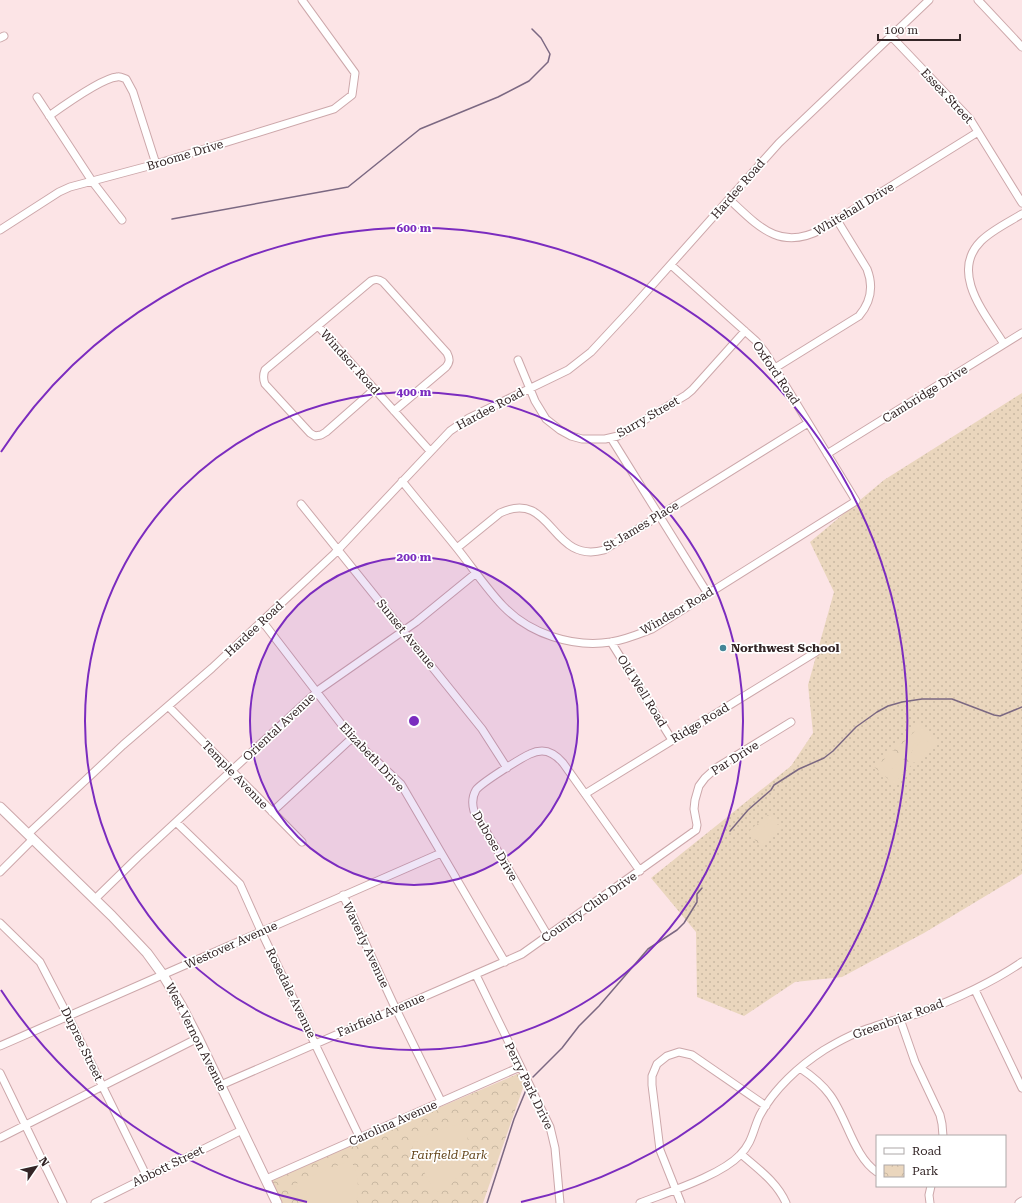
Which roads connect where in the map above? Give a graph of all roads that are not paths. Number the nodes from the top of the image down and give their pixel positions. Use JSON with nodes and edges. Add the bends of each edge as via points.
{"nodes":[{"id":1,"x":302,"y":0,"type":"edge"},
{"id":2,"x":929,"y":0,"type":"edge"},
{"id":3,"x":978,"y":0,"type":"edge"},
{"id":4,"x":891,"y":36,"type":"junction"},
{"id":5,"x":1022,"y":47,"type":"edge"},
{"id":6,"x":37,"y":97,"type":"dead end"},
{"id":7,"x":49,"y":116,"type":"junction"},
{"id":8,"x":978,"y":132,"type":"junction"},
{"id":9,"x":156,"y":164,"type":"junction"},
{"id":10,"x":92,"y":181,"type":"junction"},
{"id":11,"x":728,"y":199,"type":"junction"},
{"id":12,"x":1022,"y":203,"type":"edge"},
{"id":13,"x":1022,"y":214,"type":"edge"},
{"id":14,"x":122,"y":220,"type":"dead end"},
{"id":15,"x":837,"y":220,"type":"junction"},
{"id":16,"x":0,"y":230,"type":"edge"},
{"id":17,"x":671,"y":265,"type":"junction"},
{"id":18,"x":318,"y":326,"type":"junction"},
{"id":19,"x":745,"y":331,"type":"junction"},
{"id":20,"x":1022,"y":333,"type":"edge"},
{"id":21,"x":1004,"y":344,"type":"junction"},
{"id":22,"x":518,"y":360,"type":"dead end"},
{"id":23,"x":775,"y":368,"type":"junction"},
{"id":24,"x":531,"y":388,"type":"junction"},
{"id":25,"x":375,"y":389,"type":"junction"},
{"id":26,"x":394,"y":411,"type":"junction"},
{"id":27,"x":808,"y":422,"type":"junction"},
{"id":28,"x":611,"y":438,"type":"junction"},
{"id":29,"x":430,"y":451,"type":"junction"},
{"id":30,"x":827,"y":454,"type":"junction"},
{"id":31,"x":402,"y":481,"type":"junction"},
{"id":32,"x":845,"y":482,"type":"joint"},
{"id":33,"x":301,"y":504,"type":"dead end"},
{"id":34,"x":660,"y":516,"type":"junction"},
{"id":35,"x":457,"y":548,"type":"junction"},
{"id":36,"x":338,"y":550,"type":"junction"},
{"id":37,"x":476,"y":573,"type":"junction"},
{"id":38,"x":708,"y":594,"type":"junction"},
{"id":39,"x":262,"y":622,"type":"junction"},
{"id":40,"x":404,"y":631,"type":"junction"},
{"id":41,"x":611,"y":642,"type":"junction"},
{"id":42,"x":816,"y":652,"type":"dead end"},
{"id":43,"x":316,"y":693,"type":"junction"},
{"id":44,"x":168,"y":706,"type":"junction"},
{"id":45,"x":791,"y":722,"type":"dead end"},
{"id":46,"x":352,"y":738,"type":"junction"},
{"id":47,"x":672,"y":740,"type":"junction"},
{"id":48,"x":507,"y":768,"type":"junction"},
{"id":49,"x":232,"y":771,"type":"junction"},
{"id":50,"x":585,"y":794,"type":"junction"},
{"id":51,"x":0,"y":806,"type":"edge"},
{"id":52,"x":272,"y":812,"type":"junction"},
{"id":53,"x":176,"y":822,"type":"junction"},
{"id":54,"x":696,"y":830,"type":"joint"},
{"id":55,"x":31,"y":836,"type":"junction"},
{"id":56,"x":302,"y":842,"type":"dead end"},
{"id":57,"x":441,"y":853,"type":"junction"},
{"id":58,"x":640,"y":871,"type":"junction"},
{"id":59,"x":0,"y":872,"type":"edge"},
{"id":60,"x":343,"y":896,"type":"junction"},
{"id":61,"x":95,"y":899,"type":"junction"},
{"id":62,"x":1,"y":926,"type":"edge"},
{"id":63,"x":261,"y":931,"type":"junction"},
{"id":64,"x":548,"y":936,"type":"junction"},
{"id":65,"x":505,"y":962,"type":"junction"},
{"id":66,"x":1022,"y":962,"type":"edge"},
{"id":67,"x":163,"y":975,"type":"junction"},
{"id":68,"x":476,"y":975,"type":"junction"},
{"id":69,"x":975,"y":990,"type":"junction"},
{"id":70,"x":396,"y":1009,"type":"junction"},
{"id":71,"x":68,"y":1016,"type":"junction"},
{"id":72,"x":900,"y":1019,"type":"junction"},
{"id":73,"x":198,"y":1038,"type":"junction"},
{"id":74,"x":315,"y":1044,"type":"junction"},
{"id":75,"x":0,"y":1046,"type":"edge"},
{"id":76,"x":520,"y":1067,"type":"junction"},
{"id":77,"x":800,"y":1068,"type":"junction"},
{"id":78,"x":0,"y":1073,"type":"edge"},
{"id":79,"x":221,"y":1085,"type":"junction"},
{"id":80,"x":102,"y":1087,"type":"junction"},
{"id":81,"x":1022,"y":1088,"type":"edge"},
{"id":82,"x":441,"y":1102,"type":"junction"},
{"id":83,"x":766,"y":1106,"type":"junction"},
{"id":84,"x":25,"y":1125,"type":"junction"},
{"id":85,"x":242,"y":1130,"type":"junction"},
{"id":86,"x":943,"y":1135,"type":"edge"},
{"id":87,"x":0,"y":1138,"type":"edge"},
{"id":88,"x":360,"y":1138,"type":"junction"},
{"id":89,"x":741,"y":1154,"type":"junction"},
{"id":90,"x":876,"y":1171,"type":"edge"},
{"id":91,"x":147,"y":1176,"type":"junction"},
{"id":92,"x":266,"y":1179,"type":"junction"},
{"id":93,"x":931,"y":1187,"type":"edge"},
{"id":94,"x":676,"y":1189,"type":"junction"},
{"id":95,"x":1022,"y":1201,"type":"edge"},
{"id":96,"x":63,"y":1203,"type":"edge"},
{"id":97,"x":95,"y":1203,"type":"edge"},
{"id":98,"x":277,"y":1203,"type":"edge"},
{"id":99,"x":560,"y":1203,"type":"edge"},
{"id":100,"x":640,"y":1203,"type":"edge"},
{"id":101,"x":681,"y":1203,"type":"edge"},
{"id":102,"x":786,"y":1203,"type":"edge"},
{"id":103,"x":930,"y":1203,"type":"edge"},
{"id":104,"x":1019,"y":1203,"type":"edge"}],
"edges":[{"from":1,"to":9,"type":"street","name":"Broome Drive","via":[[355,73],[352,95],[334,109]]},
{"from":2,"to":4,"type":"street","name":"Hardee Road"},
{"from":3,"to":5,"type":"street"},
{"from":4,"to":8,"type":"street","name":"Essex Street","via":[[970,119]]},
{"from":4,"to":11,"type":"street","name":"Hardee Road","via":[[779,142]]},
{"from":6,"to":7,"type":"street"},
{"from":7,"to":9,"type":"street","via":[[95,86],[119,76],[126,79],[133,92]]},
{"from":7,"to":10,"type":"street"},
{"from":8,"to":12,"type":"street","name":"Essex Street"},
{"from":8,"to":15,"type":"street","name":"Whitehall Drive"},
{"from":9,"to":10,"type":"street","name":"Broome Drive"},
{"from":10,"to":14,"type":"street"},
{"from":10,"to":16,"type":"street","name":"Broome Drive","via":[[59,192]]},
{"from":11,"to":15,"type":"street","name":"Whitehall Drive","via":[[764,230],[782,238],[807,236]]},
{"from":11,"to":17,"type":"street","name":"Hardee Road"},
{"from":13,"to":21,"type":"street","via":[[982,240],[974,249],[969,266],[971,289]]},
{"from":15,"to":23,"type":"street","via":[[870,276],[868,303],[859,316]]},
{"from":17,"to":19,"type":"street","name":"Oxford Road"},
{"from":17,"to":24,"type":"street","name":"Hardee Road","via":[[591,352],[568,370]]},
{"from":18,"to":25,"type":"street","name":"Windsor Road"},
{"from":18,"to":25,"type":"street","via":[[265,370],[265,384],[315,436],[326,432]]},
{"from":18,"to":26,"type":"street","via":[[370,281],[375,279],[383,282],[394,293],[450,358],[446,368]]},
{"from":19,"to":23,"type":"street","name":"Oxford Road","via":[[759,344]]},
{"from":19,"to":28,"type":"street","name":"Surry Street","via":[[686,395]]},
{"from":20,"to":21,"type":"street","name":"Cambridge Drive"},
{"from":21,"to":30,"type":"street","name":"Cambridge Drive"},
{"from":22,"to":24,"type":"street","name":"Surry Street"},
{"from":23,"to":27,"type":"street","name":"Oxford Road"},
{"from":24,"to":28,"type":"street","name":"Surry Street","via":[[542,413],[560,430],[582,439]]},
{"from":24,"to":29,"type":"street","name":"Hardee Road","via":[[459,424]]},
{"from":25,"to":26,"type":"street","name":"Windsor Road"},
{"from":26,"to":29,"type":"street","name":"Windsor Road"},
{"from":27,"to":30,"type":"street","name":"Oxford Road"},
{"from":27,"to":34,"type":"street","name":"St James Place"},
{"from":28,"to":34,"type":"street"},
{"from":29,"to":31,"type":"street","name":"Hardee Road"},
{"from":30,"to":32,"type":"street","name":"Oxford Road"},
{"from":31,"to":35,"type":"street","name":"Windsor Road"},
{"from":31,"to":36,"type":"street","name":"Hardee Road"},
{"from":32,"to":38,"type":"street","name":"Windsor Road","via":[[856,501]]},
{"from":33,"to":36,"type":"street","name":"Sunset Avenue"},
{"from":34,"to":35,"type":"street","name":"St James Place","via":[[604,550],[583,552],[570,547],[538,514],[526,509],[512,509],[500,513]]},
{"from":34,"to":38,"type":"street"},
{"from":35,"to":37,"type":"street","name":"Windsor Road"},
{"from":36,"to":39,"type":"street","name":"Hardee Road"},
{"from":36,"to":40,"type":"street","name":"Sunset Avenue"},
{"from":37,"to":40,"type":"street","name":"Oriental Avenue"},
{"from":37,"to":41,"type":"street","name":"Windsor Road","via":[[504,606],[531,627],[554,637],[577,642]]},
{"from":38,"to":41,"type":"street","name":"Windsor Road","via":[[652,629]]},
{"from":39,"to":43,"type":"street","name":"Elizabeth Drive"},
{"from":39,"to":44,"type":"street","name":"Hardee Road"},
{"from":40,"to":43,"type":"street","name":"Oriental Avenue"},
{"from":40,"to":48,"type":"street","name":"Sunset Avenue","via":[[482,729]]},
{"from":41,"to":47,"type":"street","name":"Old Well Road"},
{"from":42,"to":47,"type":"street","name":"Ridge Road"},
{"from":43,"to":46,"type":"street","name":"Elizabeth Drive"},
{"from":43,"to":49,"type":"street","name":"Oriental Avenue"},
{"from":44,"to":49,"type":"street","name":"Temple Avenue"},
{"from":44,"to":55,"type":"street","name":"Hardee Road","via":[[123,745]]},
{"from":45,"to":54,"type":"street","name":"Par Drive","via":[[716,768],[705,778],[699,786],[695,800]]},
{"from":46,"to":52,"type":"street"},
{"from":46,"to":57,"type":"street","name":"Elizabeth Drive","via":[[401,784]]},
{"from":47,"to":50,"type":"street","name":"Ridge Road"},
{"from":48,"to":50,"type":"street","name":"Dubose Drive","via":[[529,754],[548,752],[558,757]]},
{"from":48,"to":64,"type":"street","name":"Dubose Drive","via":[[478,787],[474,796],[474,811]]},
{"from":49,"to":52,"type":"street","name":"Temple Avenue"},
{"from":49,"to":53,"type":"street","name":"Oriental Avenue"},
{"from":50,"to":58,"type":"street","name":"Dubose Drive"},
{"from":51,"to":55,"type":"main road","name":"West Vernon Avenue"},
{"from":52,"to":56,"type":"street","name":"Temple Avenue"},
{"from":53,"to":61,"type":"street","name":"Oriental Avenue"},
{"from":53,"to":63,"type":"street","name":"Rosedale Avenue","via":[[240,884]]},
{"from":54,"to":58,"type":"street","name":"Country Club Drive"},
{"from":55,"to":59,"type":"street","name":"Hardee Road"},
{"from":55,"to":61,"type":"main road","name":"West Vernon Avenue"},
{"from":57,"to":60,"type":"street","name":"Westover Avenue"},
{"from":57,"to":65,"type":"street","name":"Elizabeth Drive"},
{"from":58,"to":64,"type":"street","name":"Country Club Drive"},
{"from":60,"to":63,"type":"street","name":"Westover Avenue"},
{"from":60,"to":70,"type":"street","name":"Waverly Avenue"},
{"from":61,"to":67,"type":"main road","name":"West Vernon Avenue","via":[[147,953]]},
{"from":62,"to":71,"type":"street","name":"Dupree Street","via":[[40,962]]},
{"from":63,"to":67,"type":"street","name":"Westover Avenue"},
{"from":63,"to":74,"type":"street","name":"Rosedale Avenue"},
{"from":64,"to":65,"type":"street","name":"Country Club Drive"},
{"from":65,"to":68,"type":"street","name":"Country Club Drive"},
{"from":66,"to":69,"type":"street","name":"Greenbriar Road"},
{"from":67,"to":71,"type":"street","name":"Westover Avenue"},
{"from":67,"to":73,"type":"main road","name":"West Vernon Avenue"},
{"from":68,"to":70,"type":"street","name":"Fairfield Avenue"},
{"from":68,"to":76,"type":"street","name":"Perry Park Drive"},
{"from":69,"to":72,"type":"street","name":"Greenbriar Road"},
{"from":69,"to":81,"type":"street"},
{"from":70,"to":74,"type":"street","name":"Fairfield Avenue"},
{"from":70,"to":82,"type":"street","name":"Waverly Avenue"},
{"from":71,"to":75,"type":"street","name":"Westover Avenue"},
{"from":71,"to":80,"type":"street","name":"Dupree Street"},
{"from":72,"to":77,"type":"street","name":"Greenbriar Road","via":[[873,1026],[845,1038]]},
{"from":72,"to":86,"type":"street","via":[[915,1062],[940,1115]]},
{"from":73,"to":79,"type":"main road","name":"West Vernon Avenue"},
{"from":73,"to":80,"type":"street"},
{"from":74,"to":79,"type":"street","name":"Fairfield Avenue"},
{"from":74,"to":88,"type":"street","name":"Rosedale Avenue"},
{"from":76,"to":82,"type":"street","name":"Carolina Avenue"},
{"from":76,"to":99,"type":"street","name":"Perry Park Drive","via":[[552,1131]]},
{"from":77,"to":83,"type":"street","name":"Greenbriar Road"},
{"from":77,"to":90,"type":"street","via":[[813,1077],[830,1095],[862,1156]]},
{"from":78,"to":84,"type":"street"},
{"from":79,"to":85,"type":"main road","name":"West Vernon Avenue"},
{"from":80,"to":84,"type":"street"},
{"from":80,"to":91,"type":"street","name":"Dupree Street"},
{"from":82,"to":88,"type":"street","name":"Carolina Avenue"},
{"from":83,"to":89,"type":"street","name":"Greenbriar Road"},
{"from":83,"to":94,"type":"street","via":[[692,1055],[675,1053],[660,1061],[653,1072],[652,1085],[658,1139]]},
{"from":84,"to":87,"type":"street"},
{"from":84,"to":96,"type":"street"},
{"from":85,"to":91,"type":"street","name":"Abbott Street"},
{"from":85,"to":92,"type":"main road","name":"West Vernon Avenue"},
{"from":88,"to":92,"type":"street","name":"Carolina Avenue"},
{"from":89,"to":94,"type":"street","name":"Greenbriar Road","via":[[718,1171]]},
{"from":89,"to":102,"type":"street","via":[[770,1179]]},
{"from":91,"to":97,"type":"street","name":"Abbott Street"},
{"from":92,"to":98,"type":"main road","name":"West Vernon Avenue"},
{"from":93,"to":103,"type":"street"},
{"from":94,"to":100,"type":"street","name":"Greenbriar Road"},
{"from":94,"to":101,"type":"street"},
{"from":95,"to":104,"type":"street"}]}
